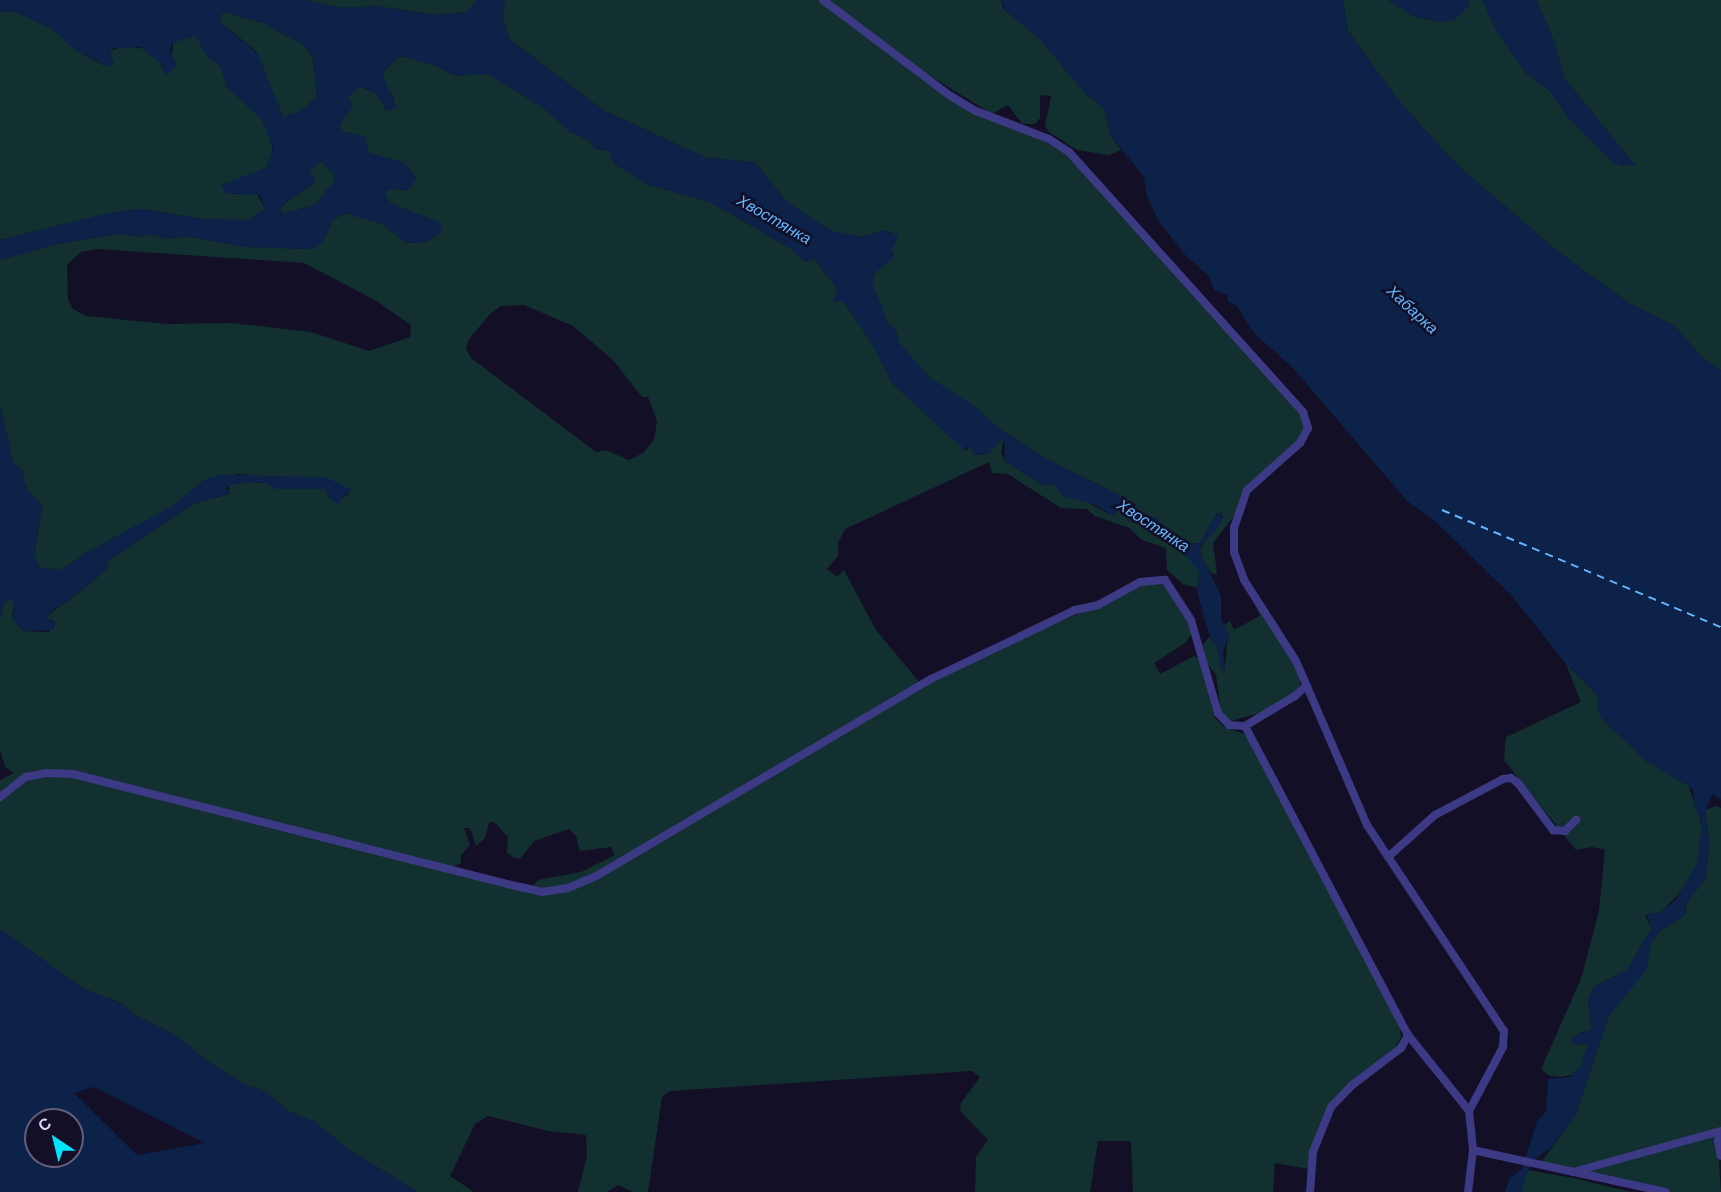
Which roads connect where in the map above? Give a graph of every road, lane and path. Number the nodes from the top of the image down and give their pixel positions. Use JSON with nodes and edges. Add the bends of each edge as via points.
{"nodes":[{"id":1,"x":823,"y":0,"type":"edge"},
{"id":2,"x":1306,"y":685,"type":"junction"},
{"id":3,"x":1245,"y":726,"type":"junction"},
{"id":4,"x":0,"y":797,"type":"edge"},
{"id":5,"x":1576,"y":820,"type":"dead end"},
{"id":6,"x":1388,"y":857,"type":"junction"},
{"id":7,"x":1408,"y":1035,"type":"junction"},
{"id":8,"x":1469,"y":1111,"type":"junction"},
{"id":9,"x":1721,"y":1132,"type":"edge"},
{"id":10,"x":1473,"y":1150,"type":"junction"},
{"id":11,"x":1721,"y":1156,"type":"edge"},
{"id":12,"x":1572,"y":1173,"type":"junction"},
{"id":13,"x":1649,"y":1190,"type":"edge"},
{"id":14,"x":1310,"y":1192,"type":"edge"},
{"id":15,"x":1468,"y":1192,"type":"edge"},
{"id":16,"x":1665,"y":1192,"type":"edge"}],
"edges":[{"from":1,"to":2,"type":"street","via":[[950,95],[1069,152],[1303,412],[1308,428],[1300,442],[1247,490],[1233,541],[1244,580]]},
{"from":2,"to":3,"type":"street"},
{"from":2,"to":6,"type":"street","via":[[1355,803]]},
{"from":3,"to":4,"type":"street","via":[[1229,725],[1218,713],[1184,606],[1170,583],[1149,579],[931,679],[598,875],[568,888],[542,892],[73,774],[26,777]]},
{"from":3,"to":7,"type":"street"},
{"from":5,"to":6,"type":"street","via":[[1565,831],[1553,830],[1518,783],[1511,778],[1503,779],[1435,815]]},
{"from":6,"to":8,"type":"street","via":[[1504,1031],[1503,1047]]},
{"from":7,"to":8,"type":"street"},
{"from":7,"to":14,"type":"street","via":[[1396,1053],[1351,1086],[1331,1107],[1313,1152]]},
{"from":8,"to":10,"type":"street"},
{"from":9,"to":11,"type":"street"},
{"from":9,"to":12,"type":"street"},
{"from":10,"to":12,"type":"street"},
{"from":10,"to":15,"type":"street"},
{"from":12,"to":13,"type":"street"},
{"from":13,"to":16,"type":"street"}]}
